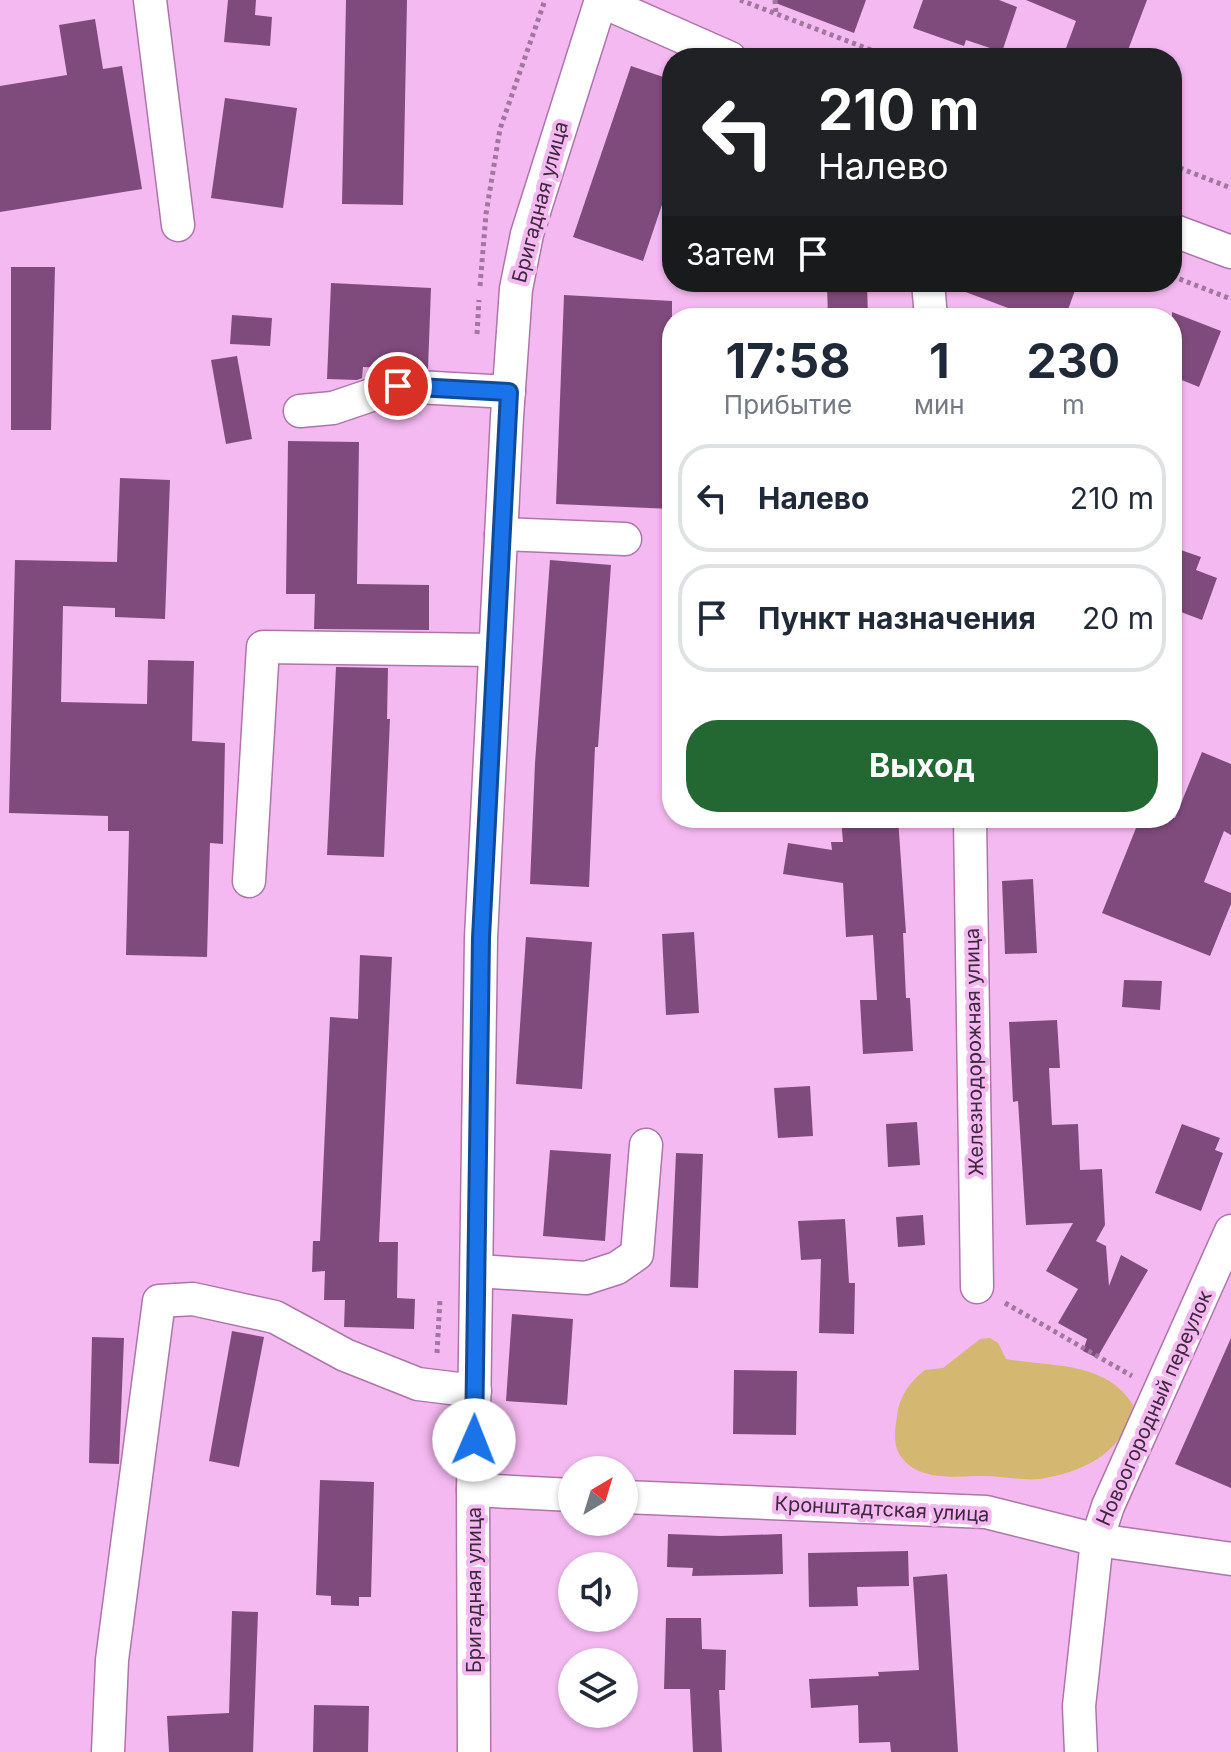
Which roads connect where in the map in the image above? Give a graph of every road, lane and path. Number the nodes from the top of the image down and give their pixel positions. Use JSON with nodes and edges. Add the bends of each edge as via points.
{"nodes":[{"id":1,"x":150,"y":0,"type":"edge"},
{"id":2,"x":601,"y":0,"type":"edge"},
{"id":3,"x":740,"y":0,"type":"edge"},
{"id":4,"x":775,"y":0,"type":"edge"},
{"id":5,"x":776,"y":14,"type":"junction"},
{"id":6,"x":708,"y":48,"type":"edge"},
{"id":7,"x":866,"y":48,"type":"edge"},
{"id":8,"x":1182,"y":169,"type":"edge"},
{"id":9,"x":1231,"y":188,"type":"edge"},
{"id":10,"x":178,"y":225,"type":"dead end"},
{"id":11,"x":1182,"y":234,"type":"edge"},
{"id":12,"x":1231,"y":252,"type":"edge"},
{"id":13,"x":1182,"y":280,"type":"edge"},
{"id":14,"x":1231,"y":299,"type":"edge"},
{"id":15,"x":509,"y":392,"type":"junction"},
{"id":16,"x":300,"y":411,"type":"dead end"},
{"id":17,"x":501,"y":534,"type":"junction"},
{"id":18,"x":625,"y":539,"type":"dead end"},
{"id":19,"x":495,"y":650,"type":"junction"},
{"id":20,"x":970,"y":828,"type":"edge"},
{"id":21,"x":249,"y":881,"type":"dead end"},
{"id":22,"x":646,"y":1145,"type":"dead end"},
{"id":23,"x":1231,"y":1231,"type":"edge"},
{"id":24,"x":477,"y":1271,"type":"junction"},
{"id":25,"x":977,"y":1287,"type":"joint"},
{"id":26,"x":475,"y":1391,"type":"junction"},
{"id":27,"x":1160,"y":1392,"type":"junction"},
{"id":28,"x":473,"y":1490,"type":"junction"},
{"id":29,"x":558,"y":1494,"type":"edge"},
{"id":30,"x":638,"y":1498,"type":"edge"},
{"id":31,"x":1097,"y":1540,"type":"junction"},
{"id":32,"x":1231,"y":1559,"type":"edge"},
{"id":33,"x":108,"y":1752,"type":"edge"},
{"id":34,"x":474,"y":1752,"type":"edge"},
{"id":35,"x":1081,"y":1752,"type":"edge"}],
"edges":[{"from":1,"to":10,"type":"street"},
{"from":2,"to":6,"type":"street"},
{"from":2,"to":15,"type":"street","name":"Бригадная улица","via":[[527,234],[516,289]]},
{"from":3,"to":5,"type":"path"},
{"from":4,"to":5,"type":"path"},
{"from":5,"to":7,"type":"path"},
{"from":8,"to":9,"type":"path"},
{"from":11,"to":12,"type":"street"},
{"from":13,"to":14,"type":"path"},
{"from":15,"to":16,"type":"street","via":[[398,386],[333,408]]},
{"from":15,"to":17,"type":"street","name":"Бригадная улица"},
{"from":17,"to":18,"type":"street"},
{"from":17,"to":19,"type":"street","name":"Бригадная улица"},
{"from":19,"to":21,"type":"street","via":[[263,647]]},
{"from":19,"to":24,"type":"street","name":"Бригадная улица","via":[[481,938]]},
{"from":20,"to":25,"type":"street","name":"Железнодорожная улица"},
{"from":22,"to":24,"type":"street","via":[[637,1254],[617,1268],[586,1278]]},
{"from":23,"to":27,"type":"street","name":"Новоогородный переулок"},
{"from":24,"to":26,"type":"street","name":"Бригадная улица"},
{"from":25,"to":27,"type":"path"},
{"from":26,"to":28,"type":"street","name":"Бригадная улица"},
{"from":26,"to":33,"type":"street","via":[[418,1384],[345,1355],[275,1317],[193,1299],[159,1301],[112,1660]]},
{"from":27,"to":31,"type":"street","name":"Новоогородный переулок"},
{"from":28,"to":29,"type":"street"},
{"from":28,"to":34,"type":"street","name":"Бригадная улица"},
{"from":30,"to":31,"type":"street","name":"Кронштадтская улица","via":[[986,1512]]},
{"from":31,"to":32,"type":"street","name":"Кронштадтская улица"},
{"from":31,"to":35,"type":"street","via":[[1079,1706]]}]}
